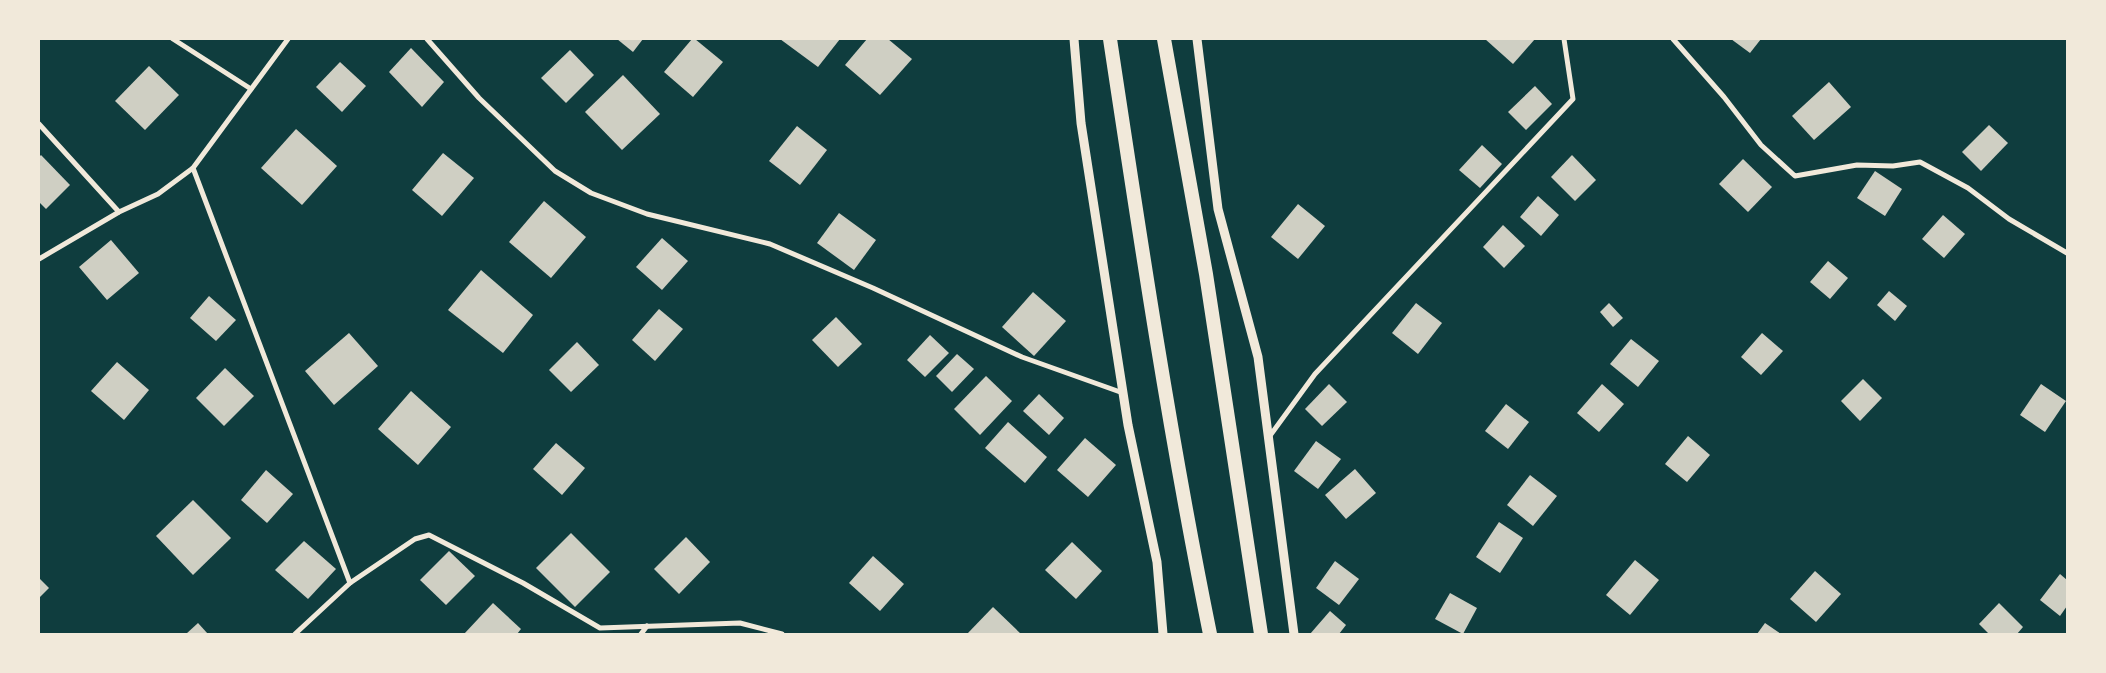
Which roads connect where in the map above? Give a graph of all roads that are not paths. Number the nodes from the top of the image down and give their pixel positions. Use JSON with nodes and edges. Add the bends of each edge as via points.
{"nodes":[{"id":1,"x":174,"y":39,"type":"edge"},
{"id":2,"x":288,"y":39,"type":"edge"},
{"id":3,"x":427,"y":39,"type":"edge"},
{"id":4,"x":1074,"y":39,"type":"edge"},
{"id":5,"x":1110,"y":39,"type":"edge"},
{"id":6,"x":1164,"y":39,"type":"edge"},
{"id":7,"x":1197,"y":39,"type":"edge"},
{"id":8,"x":1564,"y":39,"type":"edge"},
{"id":9,"x":1673,"y":39,"type":"edge"},
{"id":10,"x":251,"y":89,"type":"junction"},
{"id":11,"x":39,"y":124,"type":"edge"},
{"id":12,"x":193,"y":168,"type":"junction"},
{"id":13,"x":119,"y":212,"type":"junction"},
{"id":14,"x":2067,"y":253,"type":"edge"},
{"id":15,"x":39,"y":259,"type":"edge"},
{"id":16,"x":1123,"y":393,"type":"junction"},
{"id":17,"x":1267,"y":440,"type":"junction"},
{"id":18,"x":350,"y":583,"type":"junction"},
{"id":19,"x":647,"y":626,"type":"junction"},
{"id":20,"x":295,"y":634,"type":"edge"},
{"id":21,"x":641,"y":634,"type":"edge"},
{"id":22,"x":782,"y":634,"type":"edge"},
{"id":23,"x":1163,"y":634,"type":"edge"},
{"id":24,"x":1210,"y":634,"type":"edge"},
{"id":25,"x":1261,"y":634,"type":"edge"},
{"id":26,"x":1294,"y":634,"type":"edge"}],
"edges":[{"from":1,"to":10,"type":"street"},
{"from":2,"to":10,"type":"street"},
{"from":3,"to":16,"type":"street","via":[[473,91],[555,170],[591,193],[647,214],[770,244],[1022,357]]},
{"from":4,"to":16,"type":"street","via":[[1081,123]]},
{"from":5,"to":24,"type":"highway","via":[[1142,252]]},
{"from":6,"to":25,"type":"highway","via":[[1206,274]]},
{"from":7,"to":17,"type":"street","via":[[1218,209],[1258,357]]},
{"from":8,"to":17,"type":"street","via":[[1573,99],[1315,374]]},
{"from":9,"to":14,"type":"street","via":[[1761,145],[1795,176],[1857,165],[1893,166],[1920,162],[1968,188],[2009,219]]},
{"from":10,"to":12,"type":"street"},
{"from":11,"to":13,"type":"street"},
{"from":12,"to":13,"type":"street","via":[[158,194]]},
{"from":12,"to":18,"type":"street"},
{"from":13,"to":15,"type":"street"},
{"from":16,"to":23,"type":"street","via":[[1157,562]]},
{"from":17,"to":26,"type":"street"},
{"from":18,"to":19,"type":"street","via":[[415,538],[429,535],[524,583],[600,628]]},
{"from":18,"to":20,"type":"street"},
{"from":19,"to":21,"type":"street"},
{"from":19,"to":22,"type":"street","via":[[740,623]]}]}
